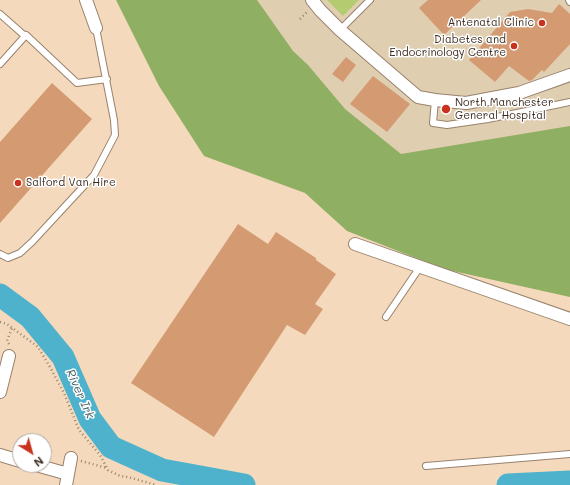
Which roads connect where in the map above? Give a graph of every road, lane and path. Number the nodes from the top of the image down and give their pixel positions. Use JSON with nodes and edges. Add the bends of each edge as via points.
{"nodes":[{"id":1,"x":86,"y":0,"type":"edge"},
{"id":2,"x":370,"y":0,"type":"edge"},
{"id":3,"x":311,"y":5,"type":"edge"},
{"id":4,"x":0,"y":14,"type":"edge"},
{"id":5,"x":300,"y":19,"type":"dead end"},
{"id":6,"x":96,"y":28,"type":"joint"},
{"id":7,"x":340,"y":30,"type":"junction"},
{"id":8,"x":25,"y":36,"type":"junction"},
{"id":9,"x":0,"y":64,"type":"edge"},
{"id":10,"x":570,"y":75,"type":"edge"},
{"id":11,"x":107,"y":79,"type":"junction"},
{"id":12,"x":435,"y":100,"type":"junction"},
{"id":13,"x":570,"y":102,"type":"edge"},
{"id":14,"x":355,"y":244,"type":"dead end"},
{"id":15,"x":0,"y":254,"type":"edge"},
{"id":16,"x":420,"y":267,"type":"junction"},
{"id":17,"x":386,"y":317,"type":"dead end"},
{"id":18,"x":570,"y":319,"type":"edge"},
{"id":19,"x":0,"y":322,"type":"edge"},
{"id":20,"x":12,"y":328,"type":"junction"},
{"id":21,"x":7,"y":341,"type":"dead end"},
{"id":22,"x":9,"y":356,"type":"dead end"},
{"id":23,"x":0,"y":392,"type":"edge"},
{"id":24,"x":570,"y":454,"type":"edge"},
{"id":25,"x":0,"y":455,"type":"edge"},
{"id":26,"x":71,"y":458,"type":"joint"},
{"id":27,"x":12,"y":459,"type":"edge"},
{"id":28,"x":426,"y":466,"type":"dead end"},
{"id":29,"x":107,"y":468,"type":"junction"},
{"id":30,"x":52,"y":472,"type":"edge"},
{"id":31,"x":67,"y":479,"type":"edge"},
{"id":32,"x":156,"y":485,"type":"edge"}],
"edges":[{"from":1,"to":6,"type":"street"},
{"from":2,"to":7,"type":"lane"},
{"from":3,"to":5,"type":"path"},
{"from":3,"to":7,"type":"street","via":[[320,10]]},
{"from":4,"to":8,"type":"lane"},
{"from":6,"to":11,"type":"lane"},
{"from":7,"to":12,"type":"street","via":[[418,97]]},
{"from":8,"to":9,"type":"lane"},
{"from":8,"to":11,"type":"lane","via":[[77,84]]},
{"from":10,"to":12,"type":"street","via":[[519,93],[466,103]]},
{"from":11,"to":15,"type":"lane","via":[[115,135],[94,175],[20,253],[8,258]]},
{"from":12,"to":13,"type":"lane","via":[[433,123],[447,125]]},
{"from":14,"to":16,"type":"street"},
{"from":16,"to":17,"type":"lane"},
{"from":16,"to":18,"type":"street"},
{"from":19,"to":20,"type":"path"},
{"from":20,"to":21,"type":"path"},
{"from":20,"to":29,"type":"path","via":[[38,347],[64,393],[79,430],[100,455]]},
{"from":22,"to":23,"type":"street","via":[[10,378]]},
{"from":24,"to":28,"type":"lane"},
{"from":25,"to":27,"type":"street"},
{"from":26,"to":29,"type":"path"},
{"from":26,"to":31,"type":"street"},
{"from":29,"to":32,"type":"path","via":[[120,476]]},
{"from":30,"to":31,"type":"street"}]}
